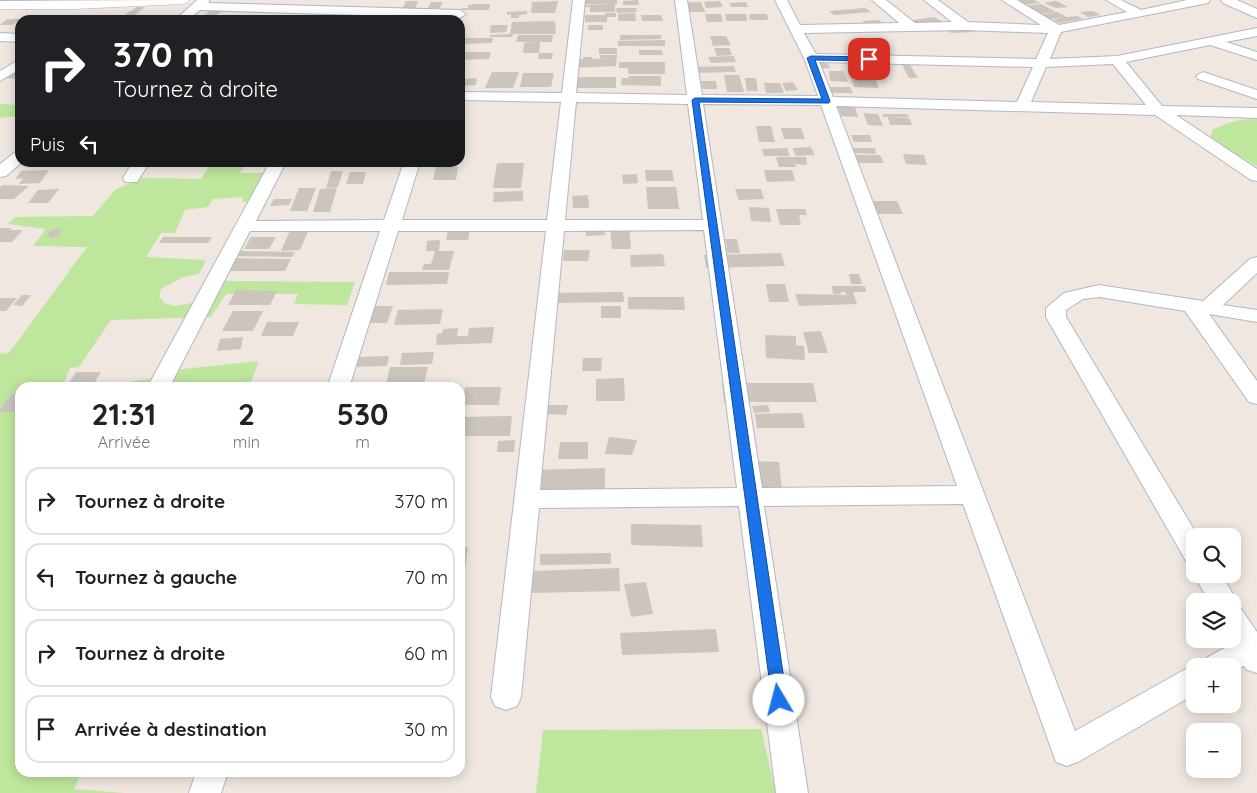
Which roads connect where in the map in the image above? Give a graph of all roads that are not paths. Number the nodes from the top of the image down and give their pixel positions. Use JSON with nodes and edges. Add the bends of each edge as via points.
{"nodes":[{"id":1,"x":182,"y":0,"type":"edge"},
{"id":2,"x":465,"y":0,"type":"edge"},
{"id":3,"x":579,"y":0,"type":"edge"},
{"id":4,"x":681,"y":0,"type":"edge"},
{"id":5,"x":781,"y":0,"type":"edge"},
{"id":6,"x":878,"y":0,"type":"edge"},
{"id":7,"x":930,"y":0,"type":"edge"},
{"id":8,"x":1008,"y":0,"type":"edge"},
{"id":9,"x":1112,"y":0,"type":"edge"},
{"id":10,"x":1204,"y":0,"type":"edge"},
{"id":11,"x":1227,"y":0,"type":"edge"},
{"id":12,"x":145,"y":1,"type":"edge"},
{"id":13,"x":200,"y":3,"type":"edge"},
{"id":14,"x":0,"y":5,"type":"edge"},
{"id":15,"x":1139,"y":14,"type":"junction"},
{"id":16,"x":1257,"y":14,"type":"edge"},
{"id":17,"x":187,"y":15,"type":"edge"},
{"id":18,"x":422,"y":15,"type":"edge"},
{"id":19,"x":460,"y":15,"type":"edge"},
{"id":20,"x":965,"y":26,"type":"junction"},
{"id":21,"x":912,"y":28,"type":"junction"},
{"id":22,"x":796,"y":29,"type":"junction"},
{"id":23,"x":1056,"y":29,"type":"junction"},
{"id":24,"x":1257,"y":32,"type":"edge"},
{"id":25,"x":0,"y":37,"type":"edge"},
{"id":26,"x":15,"y":38,"type":"edge"},
{"id":27,"x":1212,"y":42,"type":"junction"},
{"id":28,"x":1257,"y":56,"type":"edge"},
{"id":29,"x":811,"y":58,"type":"junction"},
{"id":30,"x":1117,"y":60,"type":"junction"},
{"id":31,"x":1042,"y":63,"type":"junction"},
{"id":32,"x":15,"y":67,"type":"edge"},
{"id":33,"x":1203,"y":76,"type":"dead end"},
{"id":34,"x":0,"y":77,"type":"edge"},
{"id":35,"x":1257,"y":95,"type":"edge"},
{"id":36,"x":465,"y":96,"type":"edge"},
{"id":37,"x":569,"y":96,"type":"junction"},
{"id":38,"x":695,"y":100,"type":"junction"},
{"id":39,"x":827,"y":101,"type":"junction"},
{"id":40,"x":1022,"y":107,"type":"junction"},
{"id":41,"x":1158,"y":110,"type":"junction"},
{"id":42,"x":1257,"y":113,"type":"edge"},
{"id":43,"x":15,"y":160,"type":"edge"},
{"id":44,"x":138,"y":167,"type":"edge"},
{"id":45,"x":275,"y":167,"type":"edge"},
{"id":46,"x":410,"y":167,"type":"edge"},
{"id":47,"x":0,"y":172,"type":"edge"},
{"id":48,"x":1257,"y":176,"type":"edge"},
{"id":49,"x":130,"y":178,"type":"dead end"},
{"id":50,"x":555,"y":225,"type":"junction"},
{"id":51,"x":713,"y":225,"type":"junction"},
{"id":52,"x":244,"y":226,"type":"junction"},
{"id":53,"x":391,"y":226,"type":"junction"},
{"id":54,"x":1257,"y":262,"type":"edge"},
{"id":55,"x":1199,"y":308,"type":"junction"},
{"id":56,"x":1257,"y":316,"type":"edge"},
{"id":57,"x":161,"y":382,"type":"edge"},
{"id":58,"x":340,"y":382,"type":"edge"},
{"id":59,"x":1257,"y":397,"type":"edge"},
{"id":60,"x":972,"y":495,"type":"junction"},
{"id":61,"x":751,"y":496,"type":"junction"},
{"id":62,"x":527,"y":499,"type":"junction"},
{"id":63,"x":1186,"y":539,"type":"edge"},
{"id":64,"x":1241,"y":631,"type":"edge"},
{"id":65,"x":1255,"y":651,"type":"edge"},
{"id":66,"x":1238,"y":658,"type":"edge"},
{"id":67,"x":1186,"y":684,"type":"edge"},
{"id":68,"x":506,"y":697,"type":"dead end"},
{"id":69,"x":211,"y":777,"type":"edge"},
{"id":70,"x":206,"y":793,"type":"edge"},
{"id":71,"x":792,"y":793,"type":"edge"}],
"edges":[{"from":1,"to":12,"type":"street"},
{"from":2,"to":19,"type":"street"},
{"from":3,"to":37,"type":"street"},
{"from":4,"to":38,"type":"street"},
{"from":5,"to":22,"type":"street"},
{"from":6,"to":21,"type":"street"},
{"from":7,"to":20,"type":"street"},
{"from":8,"to":23,"type":"street"},
{"from":9,"to":15,"type":"street"},
{"from":10,"to":15,"type":"street"},
{"from":11,"to":16,"type":"street"},
{"from":12,"to":14,"type":"street"},
{"from":13,"to":17,"type":"street"},
{"from":13,"to":18,"type":"street"},
{"from":15,"to":23,"type":"street"},
{"from":20,"to":21,"type":"street"},
{"from":20,"to":23,"type":"street"},
{"from":21,"to":22,"type":"street"},
{"from":22,"to":29,"type":"street"},
{"from":23,"to":31,"type":"street"},
{"from":24,"to":27,"type":"street"},
{"from":25,"to":26,"type":"street"},
{"from":27,"to":28,"type":"street"},
{"from":27,"to":30,"type":"street"},
{"from":29,"to":31,"type":"street"},
{"from":29,"to":39,"type":"street"},
{"from":30,"to":31,"type":"street"},
{"from":30,"to":41,"type":"street"},
{"from":31,"to":40,"type":"street"},
{"from":32,"to":34,"type":"street"},
{"from":33,"to":35,"type":"street"},
{"from":36,"to":37,"type":"street"},
{"from":37,"to":38,"type":"street"},
{"from":37,"to":50,"type":"street"},
{"from":38,"to":39,"type":"street"},
{"from":38,"to":51,"type":"street"},
{"from":39,"to":40,"type":"street"},
{"from":39,"to":60,"type":"street"},
{"from":40,"to":41,"type":"street"},
{"from":41,"to":42,"type":"street"},
{"from":41,"to":48,"type":"street"},
{"from":43,"to":47,"type":"street"},
{"from":44,"to":49,"type":"street"},
{"from":45,"to":52,"type":"street"},
{"from":46,"to":53,"type":"street"},
{"from":50,"to":51,"type":"street"},
{"from":50,"to":53,"type":"street"},
{"from":50,"to":62,"type":"street"},
{"from":51,"to":61,"type":"street"},
{"from":52,"to":53,"type":"street"},
{"from":52,"to":57,"type":"street"},
{"from":53,"to":58,"type":"street"},
{"from":54,"to":55,"type":"street"},
{"from":55,"to":56,"type":"street"},
{"from":55,"to":59,"type":"street"},
{"from":55,"to":63,"type":"street","via":[[1099,291],[1066,298],[1056,308],[1056,317]]},
{"from":60,"to":61,"type":"street"},
{"from":60,"to":67,"type":"street","via":[[1067,752]]},
{"from":61,"to":62,"type":"street"},
{"from":61,"to":71,"type":"street"},
{"from":62,"to":68,"type":"street"},
{"from":64,"to":65,"type":"street"},
{"from":65,"to":66,"type":"street"},
{"from":69,"to":70,"type":"street"}]}
